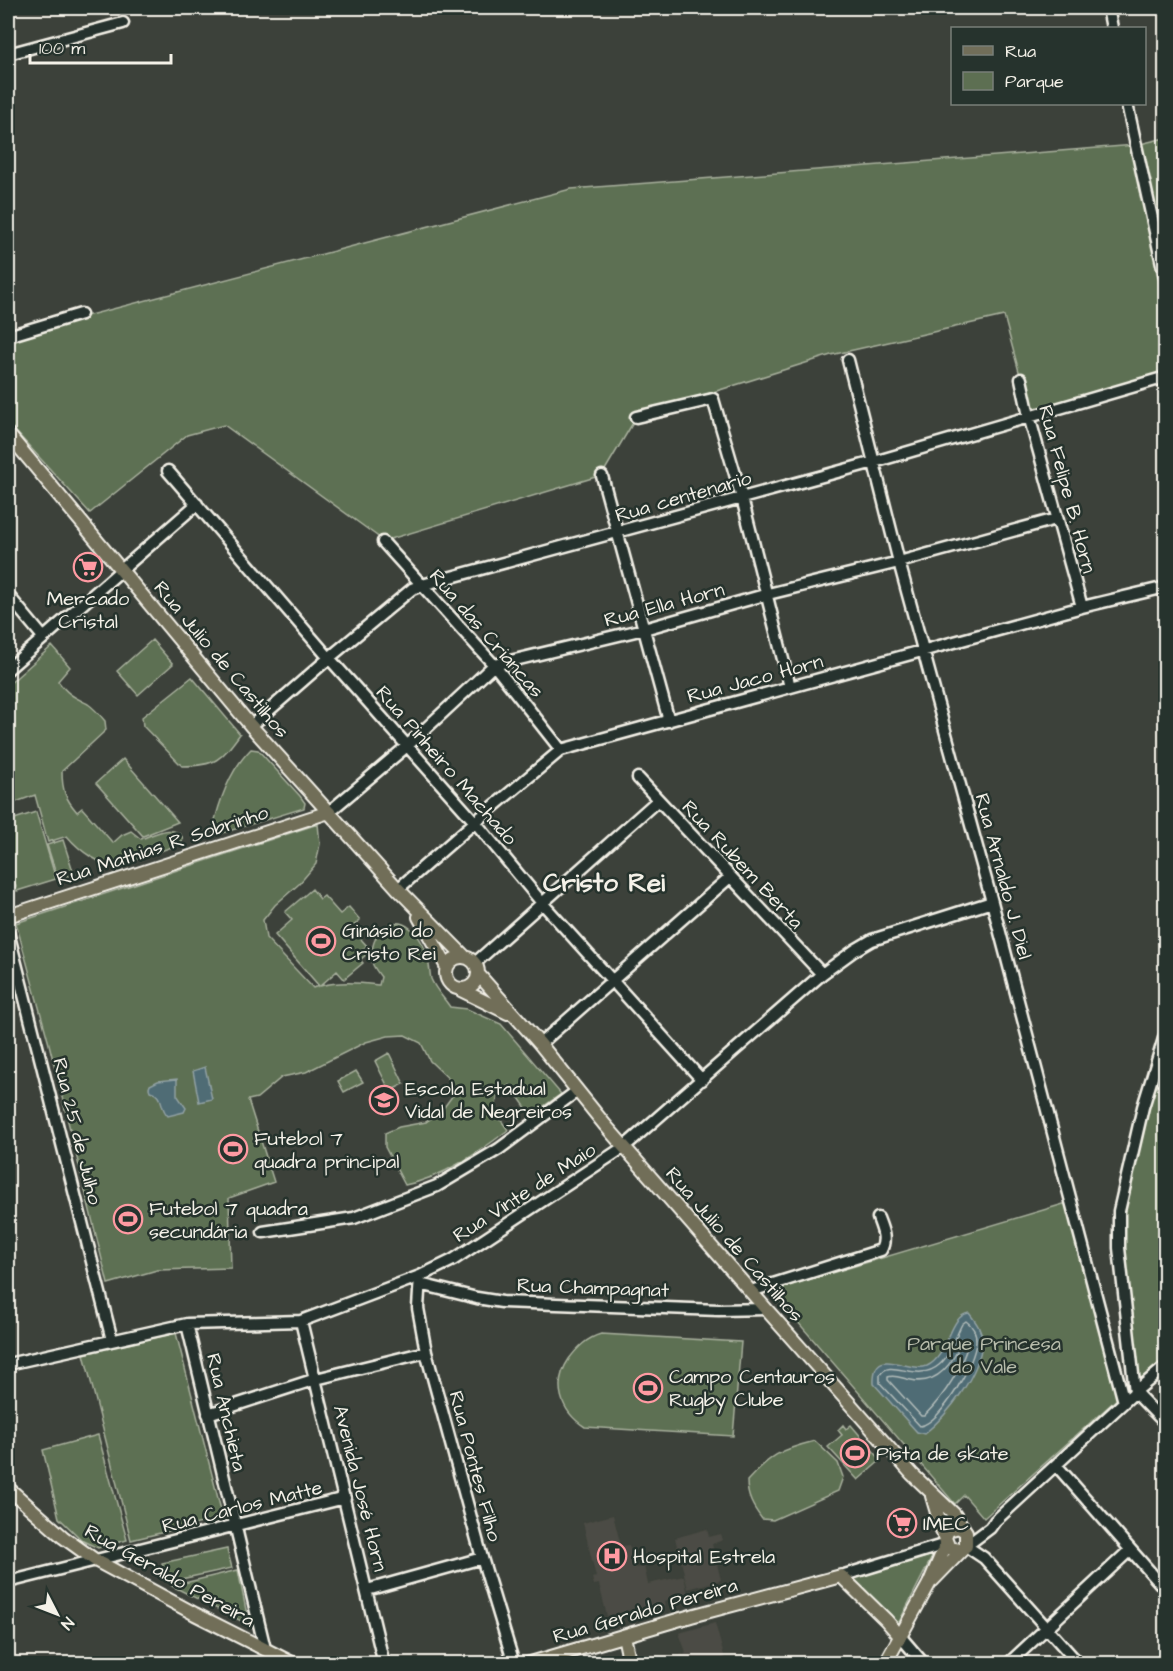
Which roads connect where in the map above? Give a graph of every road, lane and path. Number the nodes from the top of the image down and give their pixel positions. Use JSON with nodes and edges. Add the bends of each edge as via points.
{"nodes":[{"id":1,"x":1108,"y":8,"type":"edge"},
{"id":2,"x":123,"y":23,"type":"dead end"},
{"id":3,"x":1112,"y":27,"type":"edge"},
{"id":4,"x":8,"y":54,"type":"edge"},
{"id":5,"x":1127,"y":105,"type":"edge"},
{"id":6,"x":1166,"y":282,"type":"edge"},
{"id":7,"x":81,"y":314,"type":"dead end"},
{"id":8,"x":8,"y":336,"type":"edge"},
{"id":9,"x":848,"y":360,"type":"dead end"},
{"id":10,"x":1166,"y":377,"type":"edge"},
{"id":11,"x":1022,"y":380,"type":"dead end"},
{"id":12,"x":1029,"y":416,"type":"junction"},
{"id":13,"x":636,"y":417,"type":"dead end"},
{"id":14,"x":8,"y":434,"type":"edge"},
{"id":15,"x":874,"y":462,"type":"junction"},
{"id":16,"x":168,"y":471,"type":"dead end"},
{"id":17,"x":602,"y":476,"type":"dead end"},
{"id":18,"x":742,"y":498,"type":"junction"},
{"id":19,"x":197,"y":504,"type":"junction"},
{"id":20,"x":1056,"y":519,"type":"junction"},
{"id":21,"x":619,"y":533,"type":"junction"},
{"id":22,"x":382,"y":542,"type":"dead end"},
{"id":23,"x":899,"y":562,"type":"junction"},
{"id":24,"x":121,"y":569,"type":"junction"},
{"id":25,"x":422,"y":585,"type":"junction"},
{"id":26,"x":1166,"y":587,"type":"edge"},
{"id":27,"x":768,"y":594,"type":"junction"},
{"id":28,"x":8,"y":595,"type":"edge"},
{"id":29,"x":1082,"y":608,"type":"junction"},
{"id":30,"x":644,"y":629,"type":"junction"},
{"id":31,"x":43,"y":637,"type":"junction"},
{"id":32,"x":924,"y":651,"type":"junction"},
{"id":33,"x":329,"y":658,"type":"junction"},
{"id":34,"x":494,"y":665,"type":"junction"},
{"id":35,"x":8,"y":669,"type":"edge"},
{"id":36,"x":790,"y":687,"type":"junction"},
{"id":37,"x":669,"y":721,"type":"junction"},
{"id":38,"x":251,"y":726,"type":"junction"},
{"id":39,"x":407,"y":746,"type":"junction"},
{"id":40,"x":561,"y":750,"type":"junction"},
{"id":41,"x":638,"y":778,"type":"dead end"},
{"id":42,"x":658,"y":800,"type":"junction"},
{"id":43,"x":329,"y":812,"type":"junction"},
{"id":44,"x":475,"y":822,"type":"junction"},
{"id":45,"x":730,"y":877,"type":"junction"},
{"id":46,"x":398,"y":889,"type":"junction"},
{"id":47,"x":992,"y":902,"type":"junction"},
{"id":48,"x":543,"y":904,"type":"junction"},
{"id":49,"x":413,"y":905,"type":"junction"},
{"id":50,"x":8,"y":916,"type":"edge"},
{"id":51,"x":8,"y":932,"type":"edge"},
{"id":52,"x":473,"y":965,"type":"junction"},
{"id":53,"x":447,"y":967,"type":"junction"},
{"id":54,"x":822,"y":974,"type":"junction"},
{"id":55,"x":613,"y":979,"type":"junction"},
{"id":56,"x":461,"y":990,"type":"junction"},
{"id":57,"x":515,"y":1016,"type":"junction"},
{"id":58,"x":1166,"y":1032,"type":"edge"},
{"id":59,"x":540,"y":1044,"type":"junction"},
{"id":60,"x":702,"y":1080,"type":"junction"},
{"id":61,"x":578,"y":1091,"type":"junction"},
{"id":62,"x":624,"y":1147,"type":"junction"},
{"id":63,"x":878,"y":1218,"type":"dead end"},
{"id":64,"x":263,"y":1232,"type":"dead end"},
{"id":65,"x":420,"y":1280,"type":"junction"},
{"id":66,"x":751,"y":1291,"type":"junction"},
{"id":67,"x":766,"y":1309,"type":"junction"},
{"id":68,"x":301,"y":1321,"type":"junction"},
{"id":69,"x":187,"y":1324,"type":"junction"},
{"id":70,"x":112,"y":1340,"type":"junction"},
{"id":71,"x":426,"y":1352,"type":"junction"},
{"id":72,"x":8,"y":1364,"type":"edge"},
{"id":73,"x":1166,"y":1366,"type":"edge"},
{"id":74,"x":316,"y":1379,"type":"junction"},
{"id":75,"x":1135,"y":1392,"type":"junction"},
{"id":76,"x":1124,"y":1402,"type":"junction"},
{"id":77,"x":208,"y":1414,"type":"junction"},
{"id":78,"x":1166,"y":1424,"type":"edge"},
{"id":79,"x":1056,"y":1465,"type":"junction"},
{"id":80,"x":8,"y":1488,"type":"edge"},
{"id":81,"x":931,"y":1492,"type":"junction"},
{"id":82,"x":345,"y":1498,"type":"junction"},
{"id":83,"x":995,"y":1521,"type":"junction"},
{"id":84,"x":236,"y":1527,"type":"junction"},
{"id":85,"x":966,"y":1532,"type":"junction"},
{"id":86,"x":946,"y":1544,"type":"junction"},
{"id":87,"x":966,"y":1546,"type":"junction"},
{"id":88,"x":1130,"y":1550,"type":"junction"},
{"id":89,"x":482,"y":1558,"type":"junction"},
{"id":90,"x":95,"y":1560,"type":"junction"},
{"id":91,"x":842,"y":1576,"type":"junction"},
{"id":92,"x":8,"y":1582,"type":"edge"},
{"id":93,"x":928,"y":1584,"type":"junction"},
{"id":94,"x":367,"y":1590,"type":"junction"},
{"id":95,"x":1166,"y":1590,"type":"edge"},
{"id":96,"x":886,"y":1620,"type":"junction"},
{"id":97,"x":1048,"y":1628,"type":"junction"},
{"id":98,"x":624,"y":1636,"type":"junction"},
{"id":99,"x":900,"y":1636,"type":"junction"},
{"id":100,"x":265,"y":1649,"type":"junction"},
{"id":101,"x":276,"y":1660,"type":"edge"},
{"id":102,"x":887,"y":1660,"type":"edge"},
{"id":103,"x":294,"y":1664,"type":"edge"},
{"id":104,"x":384,"y":1664,"type":"edge"},
{"id":105,"x":514,"y":1664,"type":"edge"},
{"id":106,"x":527,"y":1664,"type":"edge"},
{"id":107,"x":630,"y":1664,"type":"edge"},
{"id":108,"x":924,"y":1664,"type":"edge"},
{"id":109,"x":1008,"y":1664,"type":"edge"},
{"id":110,"x":1079,"y":1664,"type":"edge"}],
"edges":[{"from":1,"to":3,"type":"street"},
{"from":2,"to":4,"type":"street"},
{"from":5,"to":6,"type":"street"},
{"from":7,"to":8,"type":"street"},
{"from":9,"to":15,"type":"street","name":"Rua Arnaldo J. Diel"},
{"from":10,"to":12,"type":"street","name":"Rua centenario"},
{"from":11,"to":12,"type":"street","name":"Rua Felipe B. Horn"},
{"from":12,"to":15,"type":"street","name":"Rua centenario"},
{"from":12,"to":20,"type":"street","name":"Rua Felipe B. Horn"},
{"from":13,"to":18,"type":"street","via":[[712,399]]},
{"from":14,"to":24,"type":"main road","name":"Rua Julio de Castilhos"},
{"from":15,"to":18,"type":"street","name":"Rua centenario"},
{"from":15,"to":23,"type":"street","name":"Rua Arnaldo J. Diel"},
{"from":16,"to":19,"type":"street","name":"Rua Pinheiro Machado"},
{"from":17,"to":21,"type":"street"},
{"from":18,"to":21,"type":"street","name":"Rua centenario"},
{"from":18,"to":27,"type":"street"},
{"from":19,"to":24,"type":"street"},
{"from":19,"to":33,"type":"street","name":"Rua Pinheiro Machado"},
{"from":20,"to":23,"type":"street","name":"Rua Ella Horn"},
{"from":20,"to":29,"type":"street","name":"Rua Felipe B. Horn"},
{"from":21,"to":25,"type":"street","name":"Rua centenario"},
{"from":21,"to":30,"type":"street"},
{"from":22,"to":25,"type":"street","name":"Rua das Criancas"},
{"from":23,"to":27,"type":"street","name":"Rua Ella Horn"},
{"from":23,"to":32,"type":"street","name":"Rua Arnaldo J. Diel"},
{"from":24,"to":31,"type":"street"},
{"from":24,"to":38,"type":"main road","name":"Rua Julio de Castilhos"},
{"from":25,"to":33,"type":"street","name":"Rua centenario"},
{"from":25,"to":34,"type":"street","name":"Rua das Criancas"},
{"from":26,"to":29,"type":"street","name":"Rua Jaco Horn"},
{"from":27,"to":30,"type":"street","name":"Rua Ella Horn"},
{"from":27,"to":36,"type":"street"},
{"from":28,"to":31,"type":"street"},
{"from":29,"to":32,"type":"street","name":"Rua Jaco Horn"},
{"from":30,"to":34,"type":"street","name":"Rua Ella Horn"},
{"from":30,"to":37,"type":"street"},
{"from":31,"to":35,"type":"street"},
{"from":32,"to":36,"type":"street","name":"Rua Jaco Horn"},
{"from":32,"to":47,"type":"street","name":"Rua Arnaldo J. Diel"},
{"from":33,"to":38,"type":"street","name":"Rua centenario"},
{"from":33,"to":39,"type":"street","name":"Rua Pinheiro Machado"},
{"from":34,"to":39,"type":"street","name":"Rua Ella Horn"},
{"from":34,"to":40,"type":"street","name":"Rua das Criancas"},
{"from":36,"to":37,"type":"street","name":"Rua Jaco Horn"},
{"from":37,"to":40,"type":"street","name":"Rua Jaco Horn"},
{"from":38,"to":43,"type":"main road","name":"Rua Julio de Castilhos"},
{"from":39,"to":43,"type":"street","name":"Rua Ella Horn"},
{"from":39,"to":44,"type":"street","name":"Rua Pinheiro Machado"},
{"from":40,"to":44,"type":"street","name":"Rua Jaco Horn"},
{"from":41,"to":42,"type":"street","name":"Rua Rubem Berta"},
{"from":42,"to":45,"type":"street","name":"Rua Rubem Berta"},
{"from":42,"to":48,"type":"street"},
{"from":43,"to":46,"type":"main road","name":"Rua Julio de Castilhos"},
{"from":43,"to":50,"type":"main road","name":"Rua Mathias R Sobrinho"},
{"from":44,"to":46,"type":"street","name":"Rua Jaco Horn"},
{"from":44,"to":48,"type":"street","name":"Rua Pinheiro Machado"},
{"from":45,"to":54,"type":"street","name":"Rua Rubem Berta"},
{"from":45,"to":55,"type":"street"},
{"from":46,"to":49,"type":"main road","name":"Rua Julio de Castilhos"},
{"from":47,"to":54,"type":"street","name":"Rua Vinte de Maio","via":[[872,940]]},
{"from":47,"to":76,"type":"street","name":"Rua Arnaldo J. Diel"},
{"from":48,"to":52,"type":"street"},
{"from":48,"to":55,"type":"street","name":"Rua Pinheiro Machado"},
{"from":49,"to":52,"type":"main road","name":"Rua Julio de Castilhos"},
{"from":49,"to":53,"type":"main road","name":"Rua Julio de Castilhos"},
{"from":51,"to":70,"type":"street","name":"Rua 25 de Julho"},
{"from":52,"to":53,"type":"main road","via":[[454,959]]},
{"from":52,"to":56,"type":"main road","via":[[474,984]]},
{"from":52,"to":57,"type":"main road","name":"Rua Julio de Castilhos"},
{"from":53,"to":56,"type":"main road","via":[[448,982]]},
{"from":54,"to":60,"type":"street","name":"Rua Vinte de Maio"},
{"from":55,"to":59,"type":"street"},
{"from":55,"to":60,"type":"street","name":"Rua Pinheiro Machado"},
{"from":56,"to":57,"type":"main road","name":"Rua Julio de Castilhos"},
{"from":57,"to":59,"type":"main road","name":"Rua Julio de Castilhos"},
{"from":58,"to":75,"type":"street","via":[[1143,1107],[1119,1210],[1119,1248]]},
{"from":59,"to":61,"type":"main road","name":"Rua Julio de Castilhos"},
{"from":60,"to":62,"type":"street","name":"Rua Vinte de Maio"},
{"from":61,"to":62,"type":"main road","name":"Rua Julio de Castilhos"},
{"from":61,"to":64,"type":"street","via":[[499,1149],[436,1186],[354,1218]]},
{"from":62,"to":65,"type":"street","name":"Rua Vinte de Maio"},
{"from":62,"to":66,"type":"main road","name":"Rua Julio de Castilhos"},
{"from":63,"to":66,"type":"street","via":[[885,1243],[881,1250]]},
{"from":65,"to":67,"type":"street","name":"Rua Champagnat","via":[[502,1302]]},
{"from":65,"to":68,"type":"street","name":"Rua Vinte de Maio"},
{"from":65,"to":71,"type":"street","name":"Rua Pontes Filho","via":[[418,1308]]},
{"from":66,"to":67,"type":"main road","name":"Rua Julio de Castilhos"},
{"from":67,"to":81,"type":"main road","name":"Rua Julio de Castilhos"},
{"from":68,"to":69,"type":"street","name":"Rua Vinte de Maio"},
{"from":68,"to":74,"type":"street","name":"Avenida José Horn"},
{"from":69,"to":70,"type":"street","name":"Rua Vinte de Maio"},
{"from":69,"to":77,"type":"street","name":"Rua Anchieta"},
{"from":70,"to":72,"type":"street","name":"Rua Vinte de Maio"},
{"from":71,"to":74,"type":"street"},
{"from":71,"to":89,"type":"street","name":"Rua Pontes Filho"},
{"from":73,"to":75,"type":"street"},
{"from":74,"to":77,"type":"street"},
{"from":74,"to":82,"type":"street","name":"Avenida José Horn"},
{"from":75,"to":76,"type":"street"},
{"from":75,"to":78,"type":"street"},
{"from":76,"to":79,"type":"street"},
{"from":77,"to":84,"type":"street","name":"Rua Anchieta"},
{"from":79,"to":83,"type":"street"},
{"from":79,"to":88,"type":"street"},
{"from":80,"to":90,"type":"main road","name":"Rua Geraldo Pereira"},
{"from":81,"to":85,"type":"main road","name":"Rua Julio de Castilhos"},
{"from":81,"to":86,"type":"main road","name":"Rua Julio de Castilhos"},
{"from":82,"to":84,"type":"street","name":"Rua Carlos Matte"},
{"from":82,"to":94,"type":"street","name":"Avenida José Horn"},
{"from":83,"to":85,"type":"street"},
{"from":83,"to":87,"type":"street"},
{"from":84,"to":90,"type":"street","name":"Rua Carlos Matte"},
{"from":84,"to":100,"type":"street","name":"Rua Anchieta"},
{"from":85,"to":86,"type":"main road","via":[[959,1527],[951,1529],[946,1533]]},
{"from":85,"to":87,"type":"main road"},
{"from":86,"to":87,"type":"main road","via":[[957,1551]]},
{"from":86,"to":91,"type":"street","name":"Rua Geraldo Pereira"},
{"from":86,"to":93,"type":"main road"},
{"from":87,"to":93,"type":"main road"},
{"from":87,"to":97,"type":"street","via":[[984,1558]]},
{"from":88,"to":95,"type":"street"},
{"from":88,"to":97,"type":"street"},
{"from":89,"to":94,"type":"street"},
{"from":89,"to":105,"type":"street","name":"Rua Pontes Filho"},
{"from":90,"to":92,"type":"street","name":"Rua Carlos Matte"},
{"from":90,"to":100,"type":"main road","name":"Rua Geraldo Pereira"},
{"from":91,"to":96,"type":"main road"},
{"from":91,"to":98,"type":"main road","name":"Rua Geraldo Pereira"},
{"from":93,"to":99,"type":"main road"},
{"from":94,"to":104,"type":"street","name":"Avenida José Horn"},
{"from":96,"to":99,"type":"main road"},
{"from":96,"to":102,"type":"main road"},
{"from":97,"to":109,"type":"street"},
{"from":97,"to":110,"type":"street"},
{"from":98,"to":106,"type":"main road","name":"Rua Geraldo Pereira"},
{"from":98,"to":107,"type":"main road"},
{"from":99,"to":102,"type":"main road"},
{"from":99,"to":108,"type":"street"},
{"from":100,"to":101,"type":"main road","name":"Rua Geraldo Pereira"},
{"from":101,"to":103,"type":"main road","name":"Rua Geraldo Pereira"}]}
